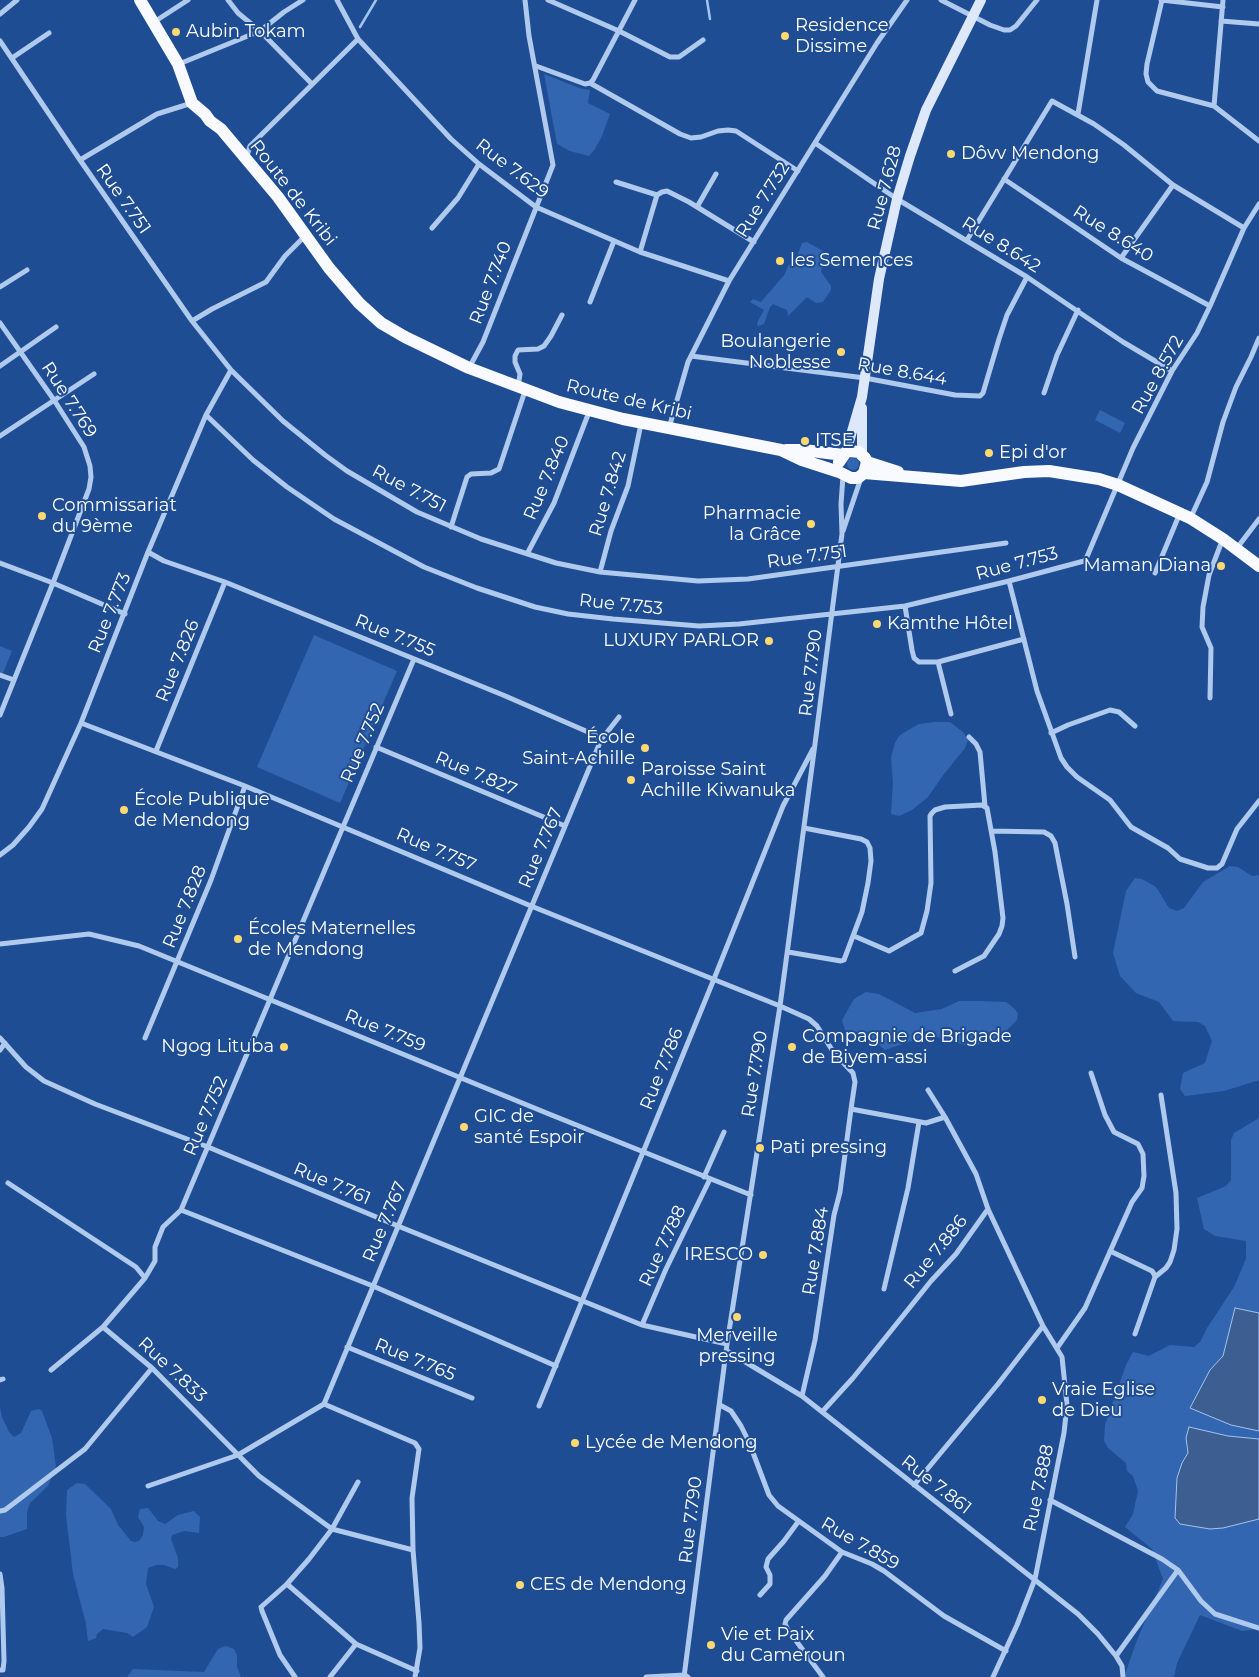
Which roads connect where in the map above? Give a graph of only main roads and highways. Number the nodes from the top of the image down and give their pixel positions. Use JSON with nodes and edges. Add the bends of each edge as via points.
{"nodes":[{"id":1,"x":140,"y":0,"type":"edge"},
{"id":2,"x":981,"y":0,"type":"edge"},
{"id":3,"x":862,"y":397,"type":"junction"},
{"id":4,"x":781,"y":450,"type":"junction"},
{"id":5,"x":845,"y":454,"type":"junction"},
{"id":6,"x":864,"y":466,"type":"junction"},
{"id":7,"x":841,"y":473,"type":"junction"},
{"id":8,"x":1259,"y":566,"type":"edge"}],
"edges":[{"from":1,"to":4,"type":"main road","name":"Route de Kribi","via":[[178,64],[192,103],[221,129],[278,197],[329,268],[381,323],[469,368],[589,411]]},
{"from":2,"to":3,"type":"main road","name":"Rue 7.628","via":[[926,110],[897,198],[879,279]]},
{"from":3,"to":5,"type":"main road","name":"Rue 7.628"},
{"from":3,"to":6,"type":"main road","name":"Rue 7.628"},
{"from":4,"to":5,"type":"main road"},
{"from":4,"to":7,"type":"main road","name":"Route de Kribi"},
{"from":5,"to":6,"type":"main road","via":[[854,451]]},
{"from":5,"to":7,"type":"main road","via":[[839,462]]},
{"from":6,"to":7,"type":"main road","name":"Route de Kribi","via":[[851,478]]},
{"from":6,"to":8,"type":"main road","name":"Route de Kribi","via":[[885,476],[962,481],[1017,472],[1049,471],[1099,479],[1185,515]]}]}
